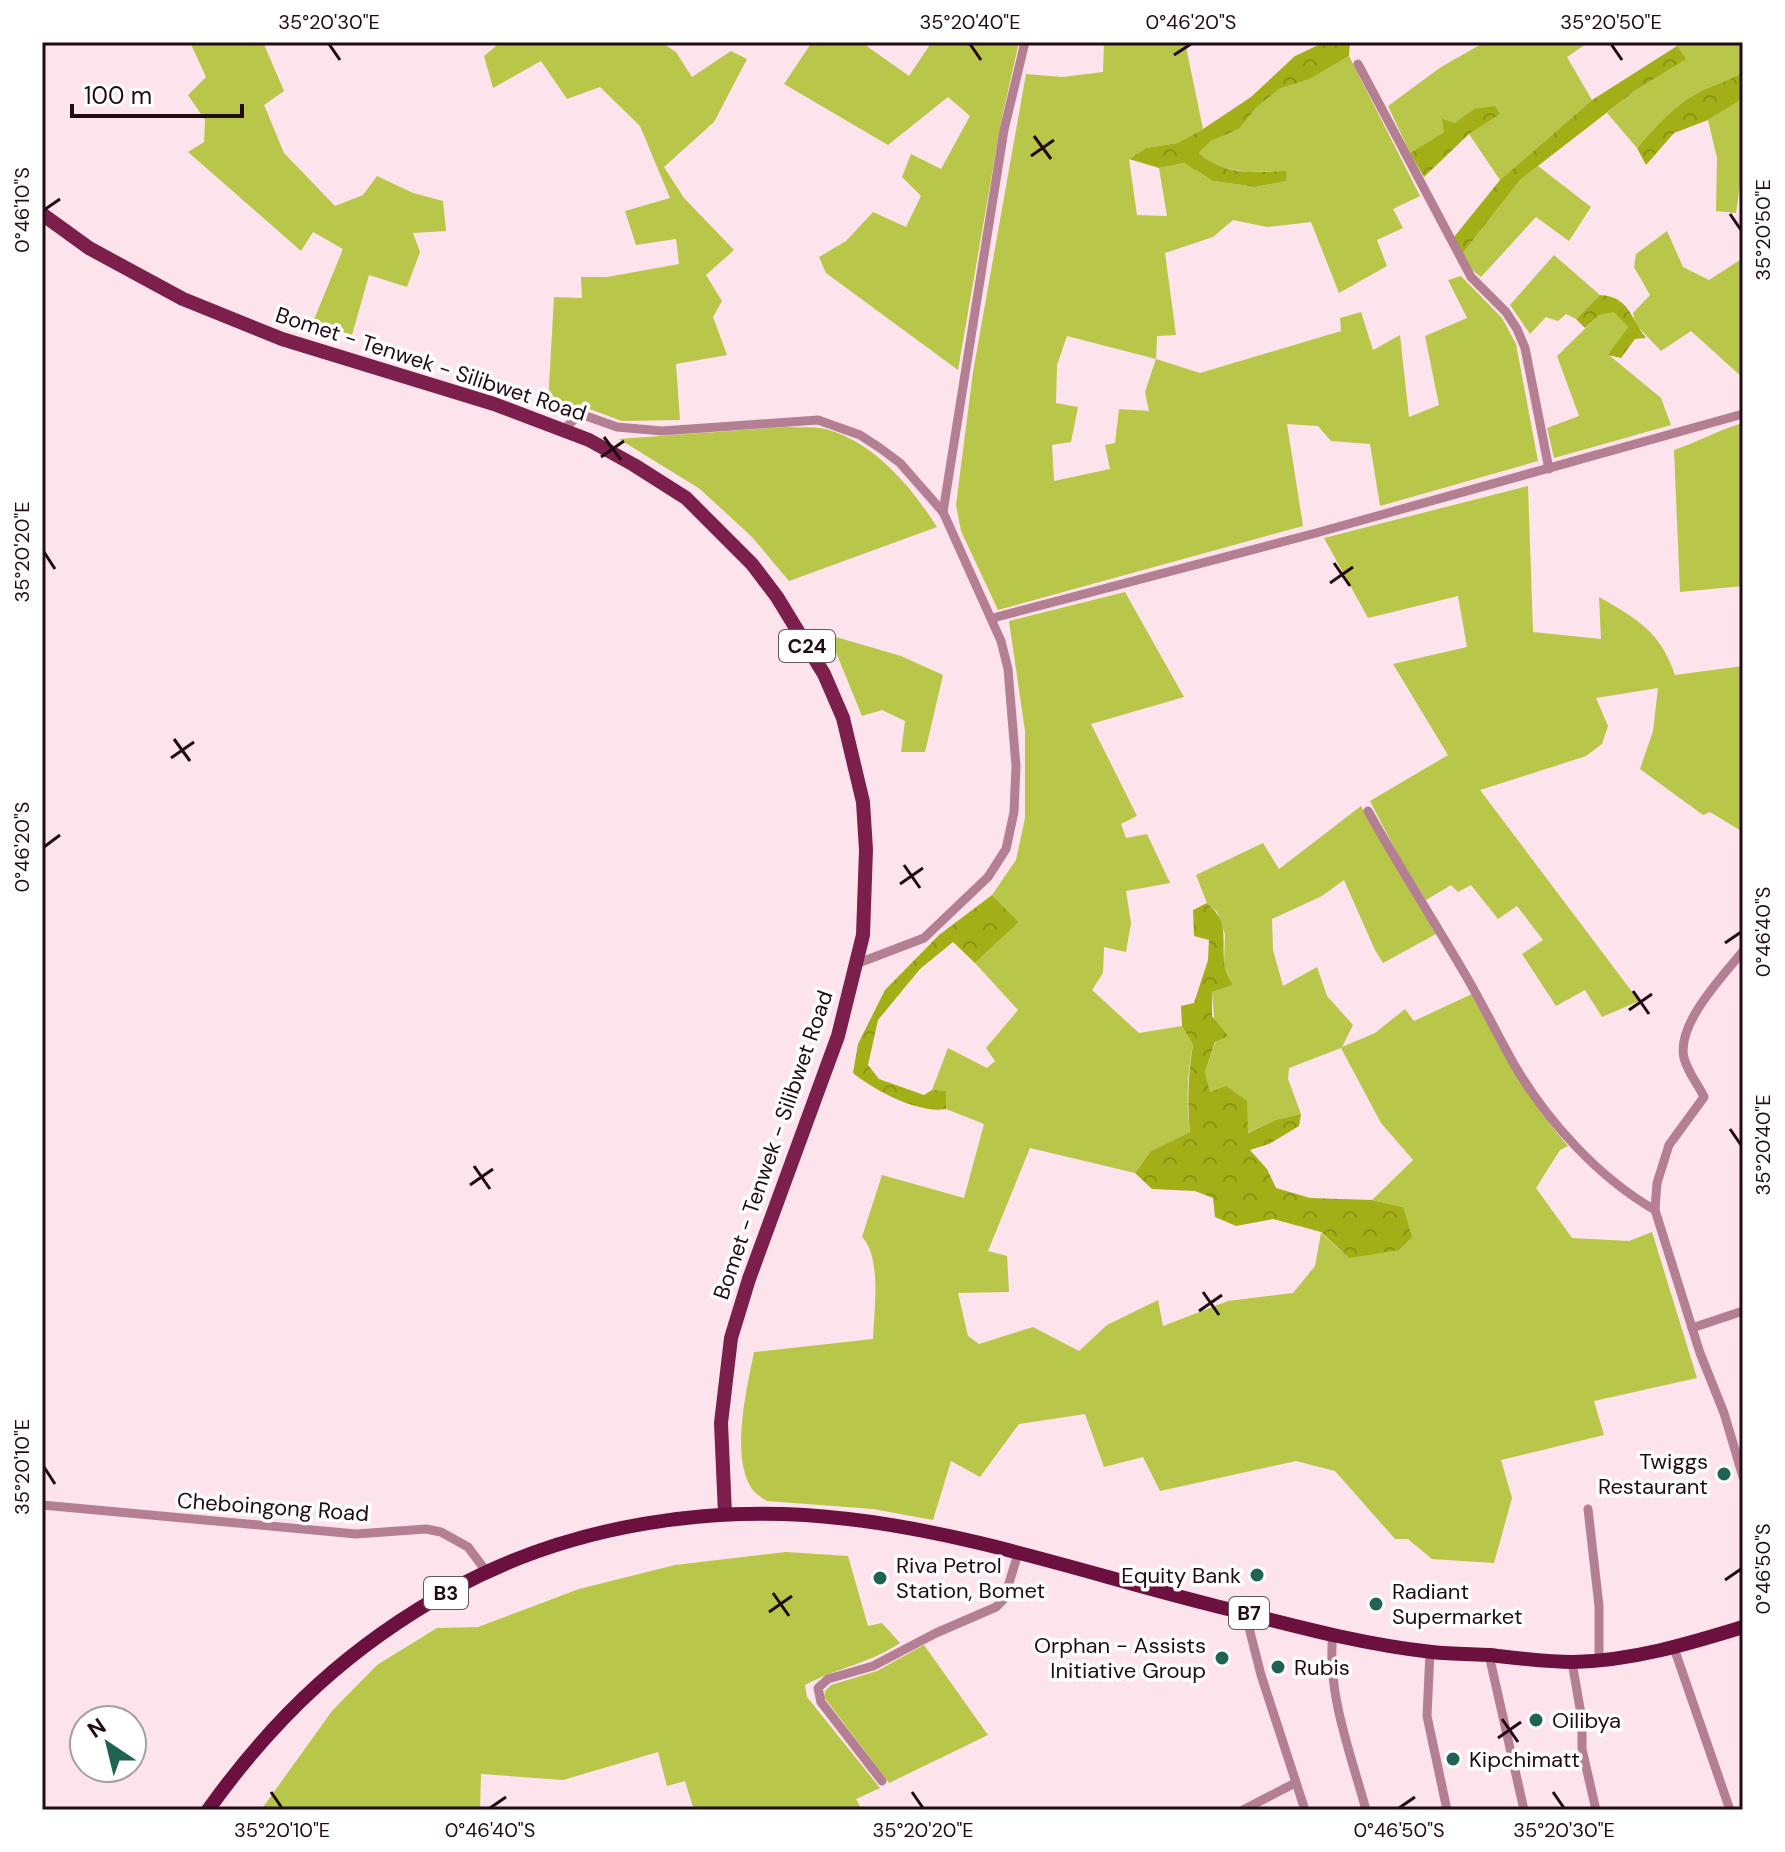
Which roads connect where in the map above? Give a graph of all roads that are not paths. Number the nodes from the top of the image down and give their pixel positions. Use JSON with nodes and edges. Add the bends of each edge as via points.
{"nodes":[{"id":1,"x":1025,"y":42,"type":"edge"},
{"id":2,"x":1358,"y":64,"type":"dead end"},
{"id":3,"x":42,"y":214,"type":"edge"},
{"id":4,"x":1743,"y":414,"type":"edge"},
{"id":5,"x":563,"y":430,"type":"junction"},
{"id":6,"x":1549,"y":469,"type":"junction"},
{"id":7,"x":943,"y":512,"type":"junction"},
{"id":8,"x":993,"y":618,"type":"junction"},
{"id":9,"x":1368,"y":811,"type":"dead end"},
{"id":10,"x":1743,"y":951,"type":"edge"},
{"id":11,"x":856,"y":964,"type":"junction"},
{"id":12,"x":1655,"y":1210,"type":"junction"},
{"id":13,"x":1743,"y":1311,"type":"edge"},
{"id":14,"x":1692,"y":1328,"type":"junction"},
{"id":15,"x":1743,"y":1477,"type":"edge"},
{"id":16,"x":42,"y":1505,"type":"edge"},
{"id":17,"x":1588,"y":1509,"type":"dead end"},
{"id":18,"x":725,"y":1514,"type":"junction"},
{"id":19,"x":758,"y":1514,"type":"joint"},
{"id":20,"x":1018,"y":1554,"type":"junction"},
{"id":21,"x":486,"y":1571,"type":"junction"},
{"id":22,"x":1245,"y":1612,"type":"junction"},
{"id":23,"x":1743,"y":1627,"type":"edge"},
{"id":24,"x":1333,"y":1633,"type":"junction"},
{"id":25,"x":1674,"y":1648,"type":"junction"},
{"id":26,"x":1430,"y":1652,"type":"junction"},
{"id":27,"x":1489,"y":1655,"type":"junction"},
{"id":28,"x":1599,"y":1660,"type":"junction"},
{"id":29,"x":1572,"y":1662,"type":"junction"},
{"id":30,"x":882,"y":1781,"type":"dead end"},
{"id":31,"x":1295,"y":1783,"type":"junction"},
{"id":32,"x":208,"y":1810,"type":"edge"},
{"id":33,"x":1243,"y":1810,"type":"edge"},
{"id":34,"x":1305,"y":1810,"type":"edge"},
{"id":35,"x":1366,"y":1810,"type":"edge"},
{"id":36,"x":1447,"y":1810,"type":"edge"},
{"id":37,"x":1524,"y":1810,"type":"edge"},
{"id":38,"x":1596,"y":1810,"type":"edge"},
{"id":39,"x":1730,"y":1810,"type":"edge"}],
"edges":[{"from":1,"to":7,"type":"street","via":[[1004,130]]},
{"from":2,"to":6,"type":"street","via":[[1471,277],[1517,329]]},
{"from":3,"to":5,"type":"main road","name":"Bomet - Tenwek - Silibwet Road","number":"C24","via":[[89,248],[183,299],[282,339]]},
{"from":4,"to":6,"type":"street"},
{"from":5,"to":7,"type":"street","via":[[580,416],[617,427],[662,431],[818,420],[880,448]]},
{"from":5,"to":11,"type":"main road","name":"Bomet - Tenwek - Silibwet Road","number":"C24","via":[[686,498],[767,583],[824,674],[843,718],[863,802],[865,905]]},
{"from":6,"to":8,"type":"street"},
{"from":7,"to":8,"type":"street"},
{"from":8,"to":11,"type":"street","via":[[1008,669],[1016,766],[1006,849],[988,877],[924,938]]},
{"from":9,"to":12,"type":"street","via":[[1541,1105],[1609,1178]]},
{"from":10,"to":12,"type":"street","via":[[1688,1029],[1684,1060],[1704,1097],[1669,1145]]},
{"from":11,"to":18,"type":"main road","name":"Bomet - Tenwek - Silibwet Road","number":"C24","via":[[838,1036],[731,1338],[721,1423]]},
{"from":12,"to":14,"type":"street"},
{"from":13,"to":14,"type":"street"},
{"from":14,"to":15,"type":"street"},
{"from":16,"to":21,"type":"street","name":"Cheboingong Road","via":[[337,1532],[426,1529],[468,1547]]},
{"from":17,"to":28,"type":"street"},
{"from":18,"to":19,"type":"highway","number":"B3"},
{"from":18,"to":21,"type":"highway","number":"B3","via":[[572,1540]]},
{"from":19,"to":20,"type":"highway","number":"B7","via":[[894,1526]]},
{"from":20,"to":22,"type":"highway","number":"B7"},
{"from":20,"to":30,"type":"street","via":[[1004,1599],[996,1607],[873,1666],[828,1679],[818,1688],[821,1702]]},
{"from":21,"to":32,"type":"highway","number":"B3","via":[[390,1628],[303,1697],[244,1760]]},
{"from":22,"to":24,"type":"highway","number":"B7"},
{"from":22,"to":31,"type":"street"},
{"from":23,"to":25,"type":"highway","number":"B7"},
{"from":24,"to":26,"type":"highway","number":"B7"},
{"from":24,"to":35,"type":"street","via":[[1336,1697]]},
{"from":25,"to":28,"type":"highway","number":"B7"},
{"from":25,"to":39,"type":"street"},
{"from":26,"to":27,"type":"highway","number":"B7"},
{"from":26,"to":36,"type":"street","via":[[1427,1716]]},
{"from":27,"to":29,"type":"highway","number":"B7"},
{"from":27,"to":37,"type":"street"},
{"from":28,"to":29,"type":"highway","number":"B7"},
{"from":29,"to":38,"type":"street","via":[[1582,1749]]},
{"from":31,"to":33,"type":"street"},
{"from":31,"to":34,"type":"street"}]}
